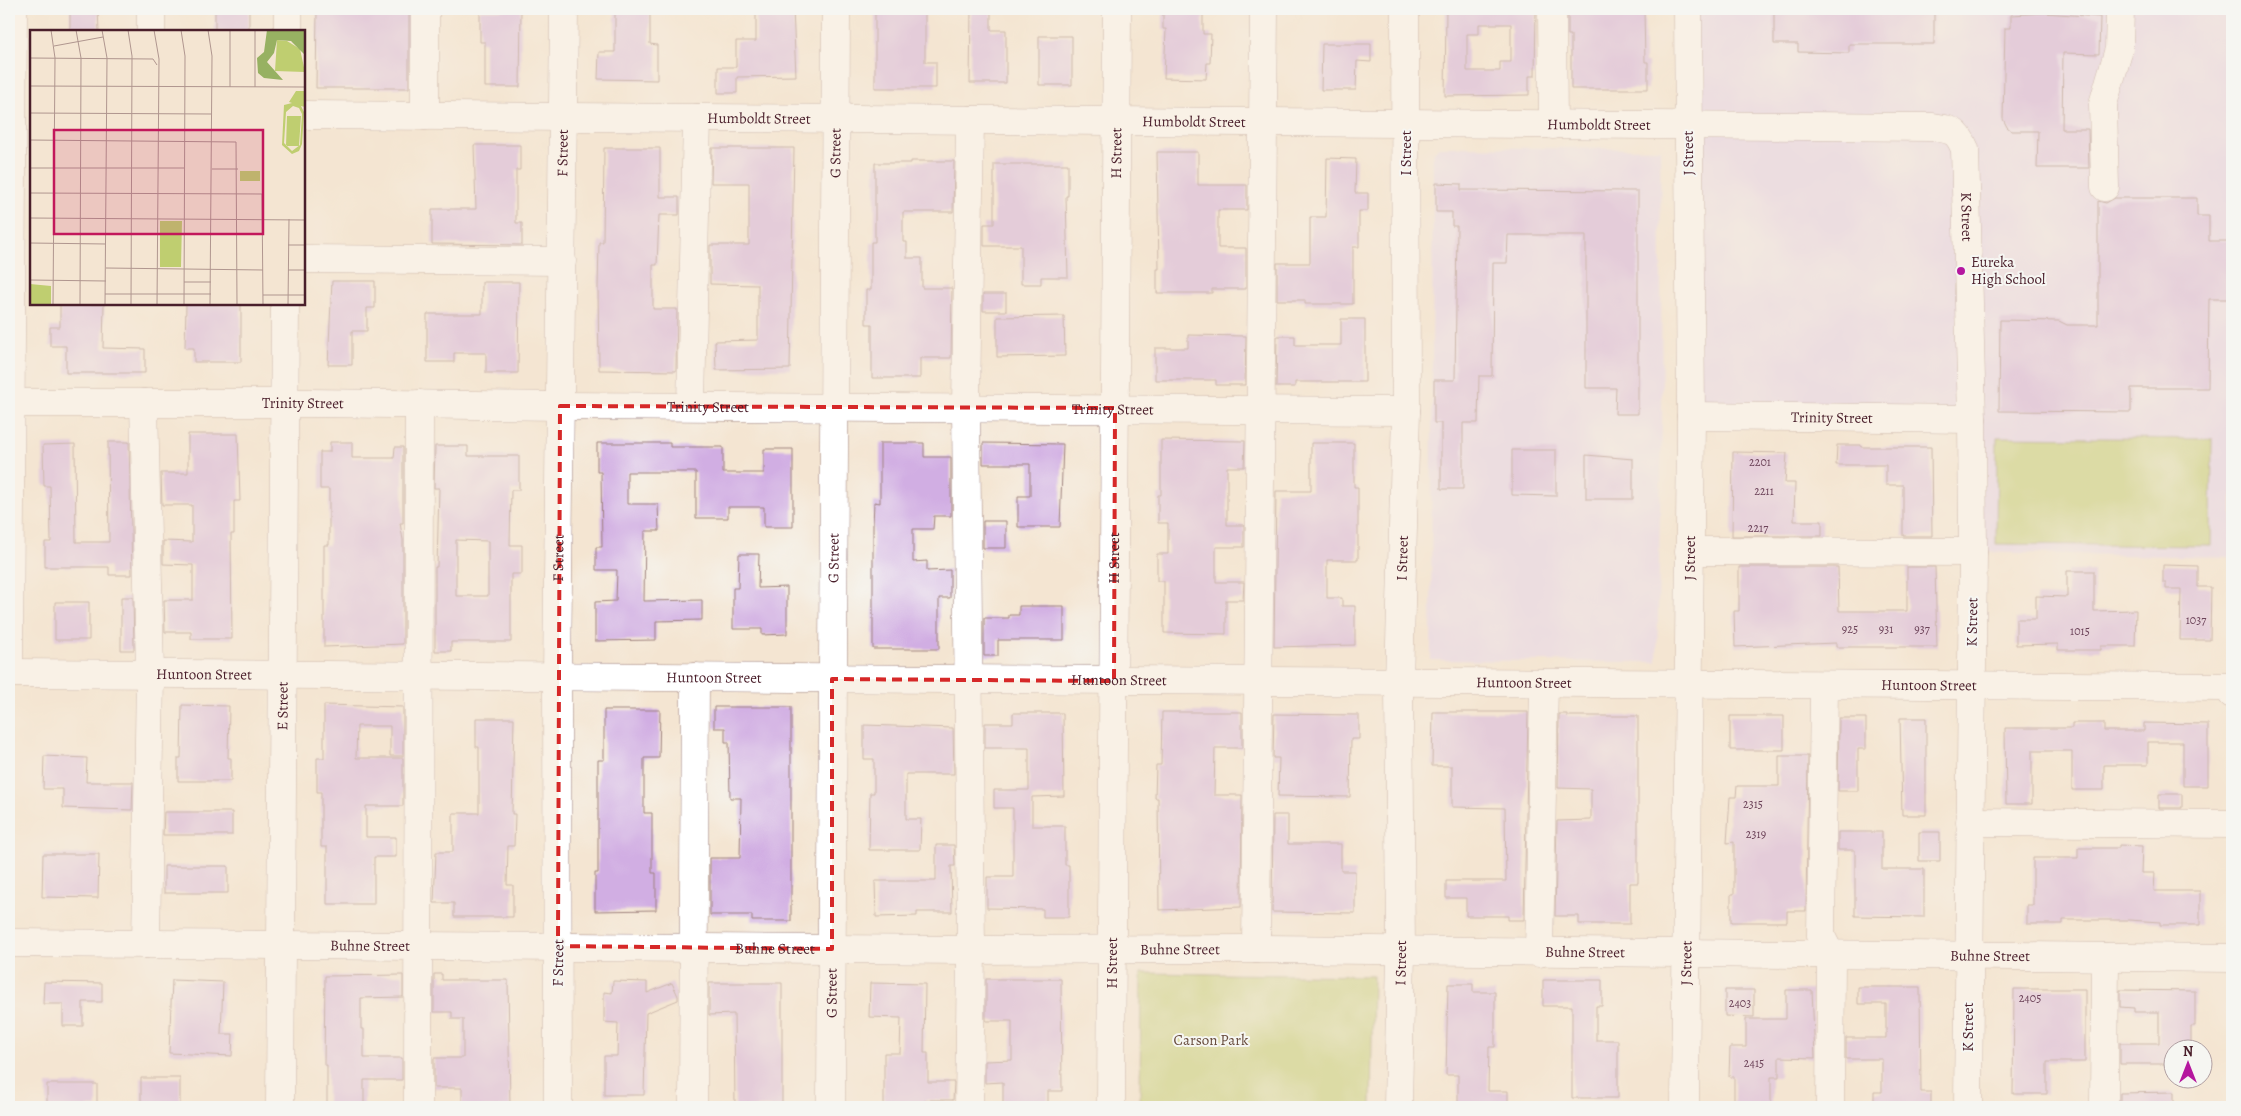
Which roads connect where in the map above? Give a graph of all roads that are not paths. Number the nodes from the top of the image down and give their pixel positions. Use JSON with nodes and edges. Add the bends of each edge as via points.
{"nodes":[{"id":1,"x":13,"y":9,"type":"edge"},
{"id":2,"x":151,"y":9,"type":"edge"},
{"id":3,"x":288,"y":9,"type":"edge"},
{"id":4,"x":426,"y":9,"type":"edge"},
{"id":5,"x":564,"y":9,"type":"edge"},
{"id":6,"x":836,"y":9,"type":"edge"},
{"id":7,"x":1117,"y":9,"type":"edge"},
{"id":8,"x":1264,"y":9,"type":"edge"},
{"id":9,"x":1405,"y":9,"type":"edge"},
{"id":10,"x":1552,"y":9,"type":"edge"},
{"id":11,"x":1688,"y":9,"type":"edge"},
{"id":12,"x":2120,"y":9,"type":"edge"},
{"id":13,"x":151,"y":30,"type":"edge"},
{"id":14,"x":288,"y":30,"type":"edge"},
{"id":15,"x":17,"y":113,"type":"edge"},
{"id":16,"x":305,"y":115,"type":"edge"},
{"id":17,"x":425,"y":116,"type":"junction"},
{"id":18,"x":564,"y":117,"type":"junction"},
{"id":19,"x":697,"y":118,"type":"junction"},
{"id":20,"x":836,"y":119,"type":"junction"},
{"id":21,"x":970,"y":120,"type":"junction"},
{"id":22,"x":1116,"y":122,"type":"junction"},
{"id":23,"x":1264,"y":123,"type":"junction"},
{"id":24,"x":1406,"y":124,"type":"junction"},
{"id":25,"x":1553,"y":125,"type":"junction"},
{"id":26,"x":1688,"y":126,"type":"junction"},
{"id":27,"x":1961,"y":138,"type":"joint"},
{"id":28,"x":2105,"y":187,"type":"dead end"},
{"id":29,"x":305,"y":259,"type":"edge"},
{"id":30,"x":17,"y":261,"type":"edge"},
{"id":31,"x":562,"y":261,"type":"junction"},
{"id":32,"x":285,"y":305,"type":"edge"},
{"id":33,"x":10,"y":403,"type":"edge"},
{"id":34,"x":144,"y":403,"type":"junction"},
{"id":35,"x":285,"y":403,"type":"junction"},
{"id":36,"x":419,"y":404,"type":"junction"},
{"id":37,"x":691,"y":405,"type":"junction"},
{"id":38,"x":560,"y":406,"type":"junction"},
{"id":39,"x":833,"y":406,"type":"junction"},
{"id":40,"x":966,"y":407,"type":"junction"},
{"id":41,"x":1115,"y":408,"type":"junction"},
{"id":42,"x":1259,"y":409,"type":"junction"},
{"id":43,"x":1406,"y":411,"type":"junction"},
{"id":44,"x":1691,"y":416,"type":"junction"},
{"id":45,"x":1972,"y":419,"type":"junction"},
{"id":46,"x":1689,"y":552,"type":"junction"},
{"id":47,"x":1973,"y":552,"type":"junction"},
{"id":48,"x":9,"y":662,"type":"edge"},
{"id":49,"x":9,"y":673,"type":"edge"},
{"id":50,"x":150,"y":673,"type":"junction"},
{"id":51,"x":283,"y":675,"type":"junction"},
{"id":52,"x":420,"y":676,"type":"junction"},
{"id":53,"x":557,"y":677,"type":"junction"},
{"id":54,"x":695,"y":677,"type":"junction"},
{"id":55,"x":832,"y":679,"type":"junction"},
{"id":56,"x":969,"y":680,"type":"junction"},
{"id":57,"x":1114,"y":681,"type":"junction"},
{"id":58,"x":1260,"y":681,"type":"junction"},
{"id":59,"x":1399,"y":682,"type":"junction"},
{"id":60,"x":1544,"y":683,"type":"junction"},
{"id":61,"x":1689,"y":685,"type":"junction"},
{"id":62,"x":1824,"y":686,"type":"junction"},
{"id":63,"x":1972,"y":686,"type":"junction"},
{"id":64,"x":2231,"y":691,"type":"edge"},
{"id":65,"x":1970,"y":822,"type":"junction"},
{"id":66,"x":2232,"y":824,"type":"edge"},
{"id":67,"x":9,"y":943,"type":"edge"},
{"id":68,"x":146,"y":944,"type":"junction"},
{"id":69,"x":281,"y":945,"type":"junction"},
{"id":70,"x":418,"y":946,"type":"junction"},
{"id":71,"x":558,"y":946,"type":"junction"},
{"id":72,"x":695,"y":948,"type":"junction"},
{"id":73,"x":832,"y":949,"type":"junction"},
{"id":74,"x":1112,"y":949,"type":"junction"},
{"id":75,"x":1256,"y":949,"type":"junction"},
{"id":76,"x":971,"y":950,"type":"junction"},
{"id":77,"x":1401,"y":951,"type":"junction"},
{"id":78,"x":1539,"y":952,"type":"junction"},
{"id":79,"x":1686,"y":954,"type":"junction"},
{"id":80,"x":1831,"y":956,"type":"junction"},
{"id":81,"x":1970,"y":956,"type":"junction"},
{"id":82,"x":2105,"y":957,"type":"junction"},
{"id":83,"x":2232,"y":958,"type":"edge"},
{"id":84,"x":280,"y":1107,"type":"edge"},
{"id":85,"x":418,"y":1107,"type":"edge"},
{"id":86,"x":558,"y":1107,"type":"edge"},
{"id":87,"x":693,"y":1107,"type":"edge"},
{"id":88,"x":831,"y":1107,"type":"edge"},
{"id":89,"x":969,"y":1107,"type":"edge"},
{"id":90,"x":1111,"y":1107,"type":"edge"},
{"id":91,"x":1398,"y":1107,"type":"edge"},
{"id":92,"x":1685,"y":1107,"type":"edge"},
{"id":93,"x":1830,"y":1107,"type":"edge"},
{"id":94,"x":1968,"y":1107,"type":"edge"},
{"id":95,"x":2104,"y":1107,"type":"edge"}],
"edges":[{"from":1,"to":15,"type":"street"},
{"from":2,"to":13,"type":"street"},
{"from":3,"to":14,"type":"street"},
{"from":4,"to":17,"type":"street"},
{"from":5,"to":18,"type":"street","name":"F Street"},
{"from":6,"to":20,"type":"street","name":"G Street"},
{"from":7,"to":22,"type":"street","name":"H Street"},
{"from":8,"to":23,"type":"street"},
{"from":9,"to":24,"type":"street","name":"I Street"},
{"from":10,"to":25,"type":"street"},
{"from":11,"to":26,"type":"street","name":"J Street"},
{"from":12,"to":28,"type":"street","via":[[2119,49],[2103,104]]},
{"from":15,"to":30,"type":"street"},
{"from":16,"to":17,"type":"street","name":"Humboldt Street"},
{"from":17,"to":18,"type":"street","name":"Humboldt Street"},
{"from":18,"to":19,"type":"street","name":"Humboldt Street"},
{"from":18,"to":31,"type":"street","name":"F Street"},
{"from":19,"to":20,"type":"street","name":"Humboldt Street"},
{"from":19,"to":37,"type":"street"},
{"from":20,"to":21,"type":"street","name":"Humboldt Street"},
{"from":20,"to":39,"type":"street","name":"G Street"},
{"from":21,"to":22,"type":"street","name":"Humboldt Street"},
{"from":21,"to":40,"type":"street"},
{"from":22,"to":23,"type":"street","name":"Humboldt Street"},
{"from":22,"to":41,"type":"street","name":"H Street"},
{"from":23,"to":24,"type":"street","name":"Humboldt Street"},
{"from":23,"to":42,"type":"street"},
{"from":24,"to":25,"type":"street","name":"Humboldt Street"},
{"from":24,"to":43,"type":"street","name":"I Street"},
{"from":25,"to":26,"type":"street","name":"Humboldt Street"},
{"from":26,"to":27,"type":"street","name":"Humboldt Street","via":[[1933,127],[1953,130]]},
{"from":26,"to":44,"type":"street","name":"J Street"},
{"from":27,"to":45,"type":"street","name":"K Street","via":[[1965,150]]},
{"from":29,"to":31,"type":"street"},
{"from":30,"to":33,"type":"street"},
{"from":31,"to":38,"type":"street","name":"F Street"},
{"from":32,"to":35,"type":"street","name":"E Street"},
{"from":33,"to":34,"type":"street","name":"Trinity Street"},
{"from":33,"to":48,"type":"street"},
{"from":34,"to":35,"type":"street","name":"Trinity Street"},
{"from":34,"to":50,"type":"street"},
{"from":35,"to":36,"type":"street","name":"Trinity Street"},
{"from":35,"to":51,"type":"street","name":"E Street"},
{"from":36,"to":38,"type":"street","name":"Trinity Street"},
{"from":36,"to":52,"type":"street"},
{"from":37,"to":38,"type":"street","name":"Trinity Street"},
{"from":37,"to":39,"type":"street","name":"Trinity Street"},
{"from":38,"to":53,"type":"street","name":"F Street"},
{"from":39,"to":40,"type":"street","name":"Trinity Street"},
{"from":39,"to":55,"type":"street","name":"G Street"},
{"from":40,"to":41,"type":"street","name":"Trinity Street"},
{"from":40,"to":56,"type":"street"},
{"from":41,"to":42,"type":"street","name":"Trinity Street"},
{"from":41,"to":57,"type":"street","name":"H Street"},
{"from":42,"to":43,"type":"street","name":"Trinity Street"},
{"from":42,"to":58,"type":"street"},
{"from":43,"to":59,"type":"street","name":"I Street"},
{"from":44,"to":45,"type":"street","name":"Trinity Street"},
{"from":44,"to":46,"type":"street","name":"J Street"},
{"from":45,"to":47,"type":"street","name":"K Street"},
{"from":46,"to":47,"type":"street"},
{"from":46,"to":61,"type":"street","name":"J Street"},
{"from":47,"to":63,"type":"street","name":"K Street"},
{"from":49,"to":50,"type":"street","name":"Huntoon Street"},
{"from":50,"to":51,"type":"street","name":"Huntoon Street"},
{"from":50,"to":68,"type":"street"},
{"from":51,"to":52,"type":"street","name":"Huntoon Street"},
{"from":51,"to":69,"type":"street","name":"E Street"},
{"from":52,"to":53,"type":"street","name":"Huntoon Street"},
{"from":52,"to":70,"type":"street"},
{"from":53,"to":54,"type":"street","name":"Huntoon Street"},
{"from":53,"to":71,"type":"street","name":"F Street"},
{"from":54,"to":55,"type":"street","name":"Huntoon Street"},
{"from":54,"to":72,"type":"street"},
{"from":55,"to":56,"type":"street","name":"Huntoon Street"},
{"from":55,"to":73,"type":"street","name":"G Street"},
{"from":56,"to":57,"type":"street","name":"Huntoon Street"},
{"from":56,"to":76,"type":"street"},
{"from":57,"to":58,"type":"street","name":"Huntoon Street"},
{"from":57,"to":74,"type":"street","name":"H Street"},
{"from":58,"to":59,"type":"street","name":"Huntoon Street"},
{"from":58,"to":75,"type":"street"},
{"from":59,"to":60,"type":"street","name":"Huntoon Street"},
{"from":59,"to":77,"type":"street","name":"I Street"},
{"from":60,"to":61,"type":"street","name":"Huntoon Street"},
{"from":60,"to":78,"type":"street"},
{"from":61,"to":62,"type":"street","name":"Huntoon Street"},
{"from":61,"to":79,"type":"street","name":"J Street"},
{"from":62,"to":63,"type":"street","name":"Huntoon Street"},
{"from":62,"to":80,"type":"street","via":[[1822,936]]},
{"from":63,"to":64,"type":"street","name":"Huntoon Street"},
{"from":63,"to":65,"type":"street","name":"K Street"},
{"from":65,"to":66,"type":"street"},
{"from":65,"to":81,"type":"street","name":"K Street"},
{"from":67,"to":68,"type":"street","name":"Buhne Street"},
{"from":68,"to":69,"type":"street","name":"Buhne Street"},
{"from":69,"to":70,"type":"street","name":"Buhne Street"},
{"from":69,"to":84,"type":"street","name":"E Street"},
{"from":70,"to":71,"type":"street","name":"Buhne Street"},
{"from":70,"to":85,"type":"street"},
{"from":71,"to":72,"type":"street","name":"Buhne Street"},
{"from":71,"to":86,"type":"street","name":"F Street"},
{"from":72,"to":73,"type":"street","name":"Buhne Street"},
{"from":72,"to":87,"type":"street"},
{"from":73,"to":76,"type":"street","name":"Buhne Street"},
{"from":73,"to":88,"type":"street","name":"G Street"},
{"from":74,"to":75,"type":"street","name":"Buhne Street"},
{"from":74,"to":76,"type":"street","name":"Buhne Street"},
{"from":74,"to":90,"type":"street","name":"H Street"},
{"from":75,"to":77,"type":"street","name":"Buhne Street"},
{"from":76,"to":89,"type":"street"},
{"from":77,"to":78,"type":"street","name":"Buhne Street"},
{"from":77,"to":91,"type":"street","name":"I Street"},
{"from":78,"to":79,"type":"street","name":"Buhne Street"},
{"from":79,"to":80,"type":"street","name":"Buhne Street"},
{"from":79,"to":92,"type":"street","name":"J Street"},
{"from":80,"to":81,"type":"street","name":"Buhne Street"},
{"from":80,"to":93,"type":"street"},
{"from":81,"to":82,"type":"street","name":"Buhne Street"},
{"from":81,"to":94,"type":"street","name":"K Street"},
{"from":82,"to":83,"type":"street","name":"Buhne Street"},
{"from":82,"to":95,"type":"street"}]}
